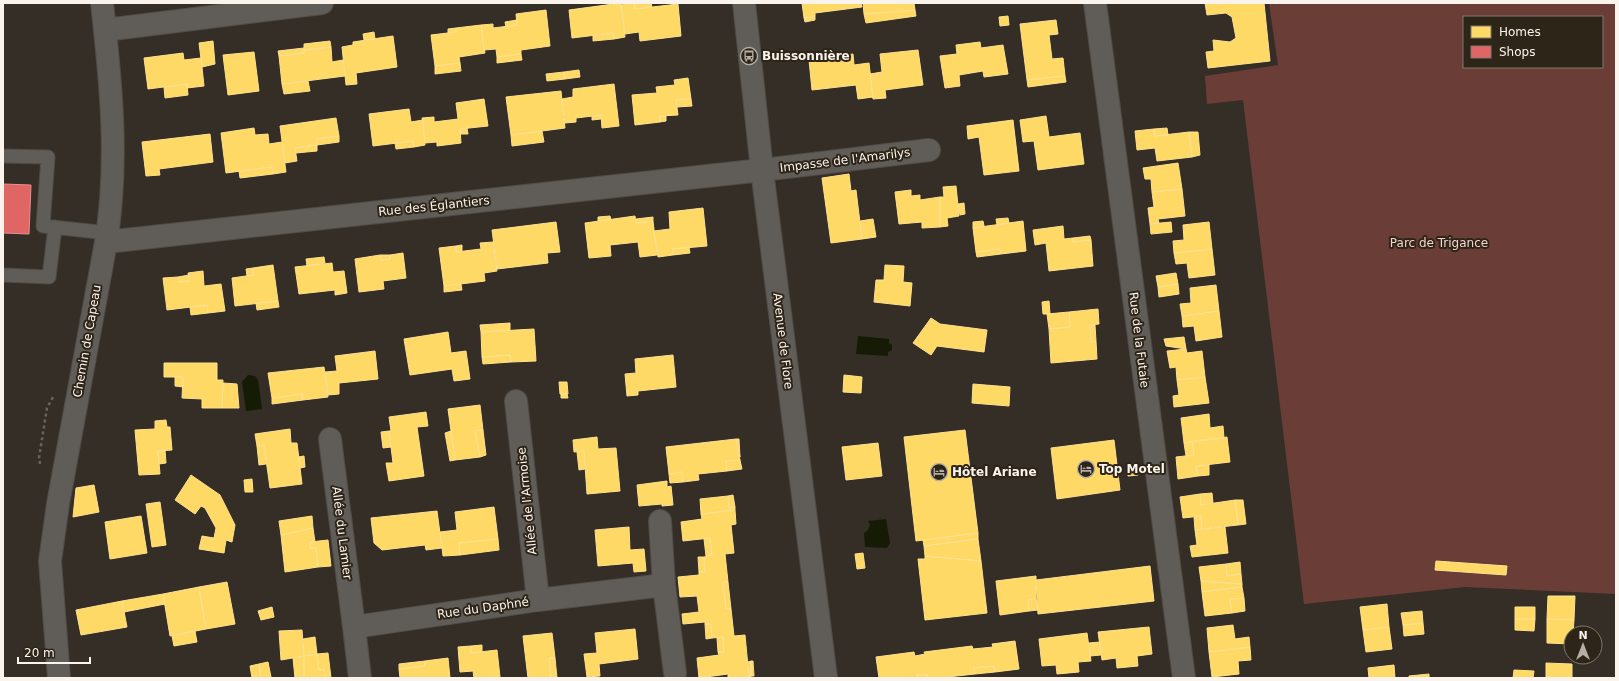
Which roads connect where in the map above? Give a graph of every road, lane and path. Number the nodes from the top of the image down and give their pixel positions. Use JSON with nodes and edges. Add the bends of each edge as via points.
{"nodes":[{"id":1,"x":102,"y":3,"type":"edge"},
{"id":2,"x":322,"y":3,"type":"edge"},
{"id":3,"x":744,"y":3,"type":"edge"},
{"id":4,"x":1095,"y":3,"type":"edge"},
{"id":5,"x":105,"y":30,"type":"junction"},
{"id":6,"x":928,"y":150,"type":"dead end"},
{"id":7,"x":3,"y":156,"type":"edge"},
{"id":8,"x":762,"y":170,"type":"junction"},
{"id":9,"x":55,"y":227,"type":"junction"},
{"id":10,"x":107,"y":237,"type":"junction"},
{"id":11,"x":3,"y":275,"type":"edge"},
{"id":12,"x":516,"y":401,"type":"dead end"},
{"id":13,"x":330,"y":439,"type":"dead end"},
{"id":14,"x":660,"y":522,"type":"dead end"},
{"id":15,"x":664,"y":585,"type":"junction"},
{"id":16,"x":538,"y":600,"type":"junction"},
{"id":17,"x":354,"y":627,"type":"junction"},
{"id":18,"x":675,"y":673,"type":"dead end"},
{"id":19,"x":59,"y":678,"type":"edge"},
{"id":20,"x":360,"y":678,"type":"edge"},
{"id":21,"x":826,"y":678,"type":"edge"},
{"id":22,"x":1184,"y":678,"type":"edge"}],
"edges":[{"from":1,"to":5,"type":"street","name":"Chemin de Capeau"},
{"from":2,"to":5,"type":"street"},
{"from":3,"to":8,"type":"street","name":"Avenue de Flore"},
{"from":4,"to":22,"type":"street","name":"Rue de la Futaie"},
{"from":5,"to":10,"type":"street","name":"Chemin de Capeau","via":[[114,134]]},
{"from":6,"to":8,"type":"street","name":"Impasse de l'Amarilys"},
{"from":7,"to":9,"type":"lane","via":[[48,157],[43,226]]},
{"from":8,"to":10,"type":"street","name":"Rue des Églantiers"},
{"from":8,"to":21,"type":"street","name":"Avenue de Flore"},
{"from":9,"to":10,"type":"lane"},
{"from":9,"to":11,"type":"lane","via":[[49,277]]},
{"from":10,"to":19,"type":"street","name":"Chemin de Capeau","via":[[50,561]]},
{"from":12,"to":16,"type":"street","name":"Allée de l'Armoise"},
{"from":13,"to":17,"type":"street","name":"Allée du Lamier"},
{"from":14,"to":15,"type":"street"},
{"from":15,"to":16,"type":"street","name":"Rue du Daphné"},
{"from":15,"to":18,"type":"street"},
{"from":16,"to":17,"type":"street","name":"Rue du Daphné"},
{"from":17,"to":20,"type":"street"}]}
